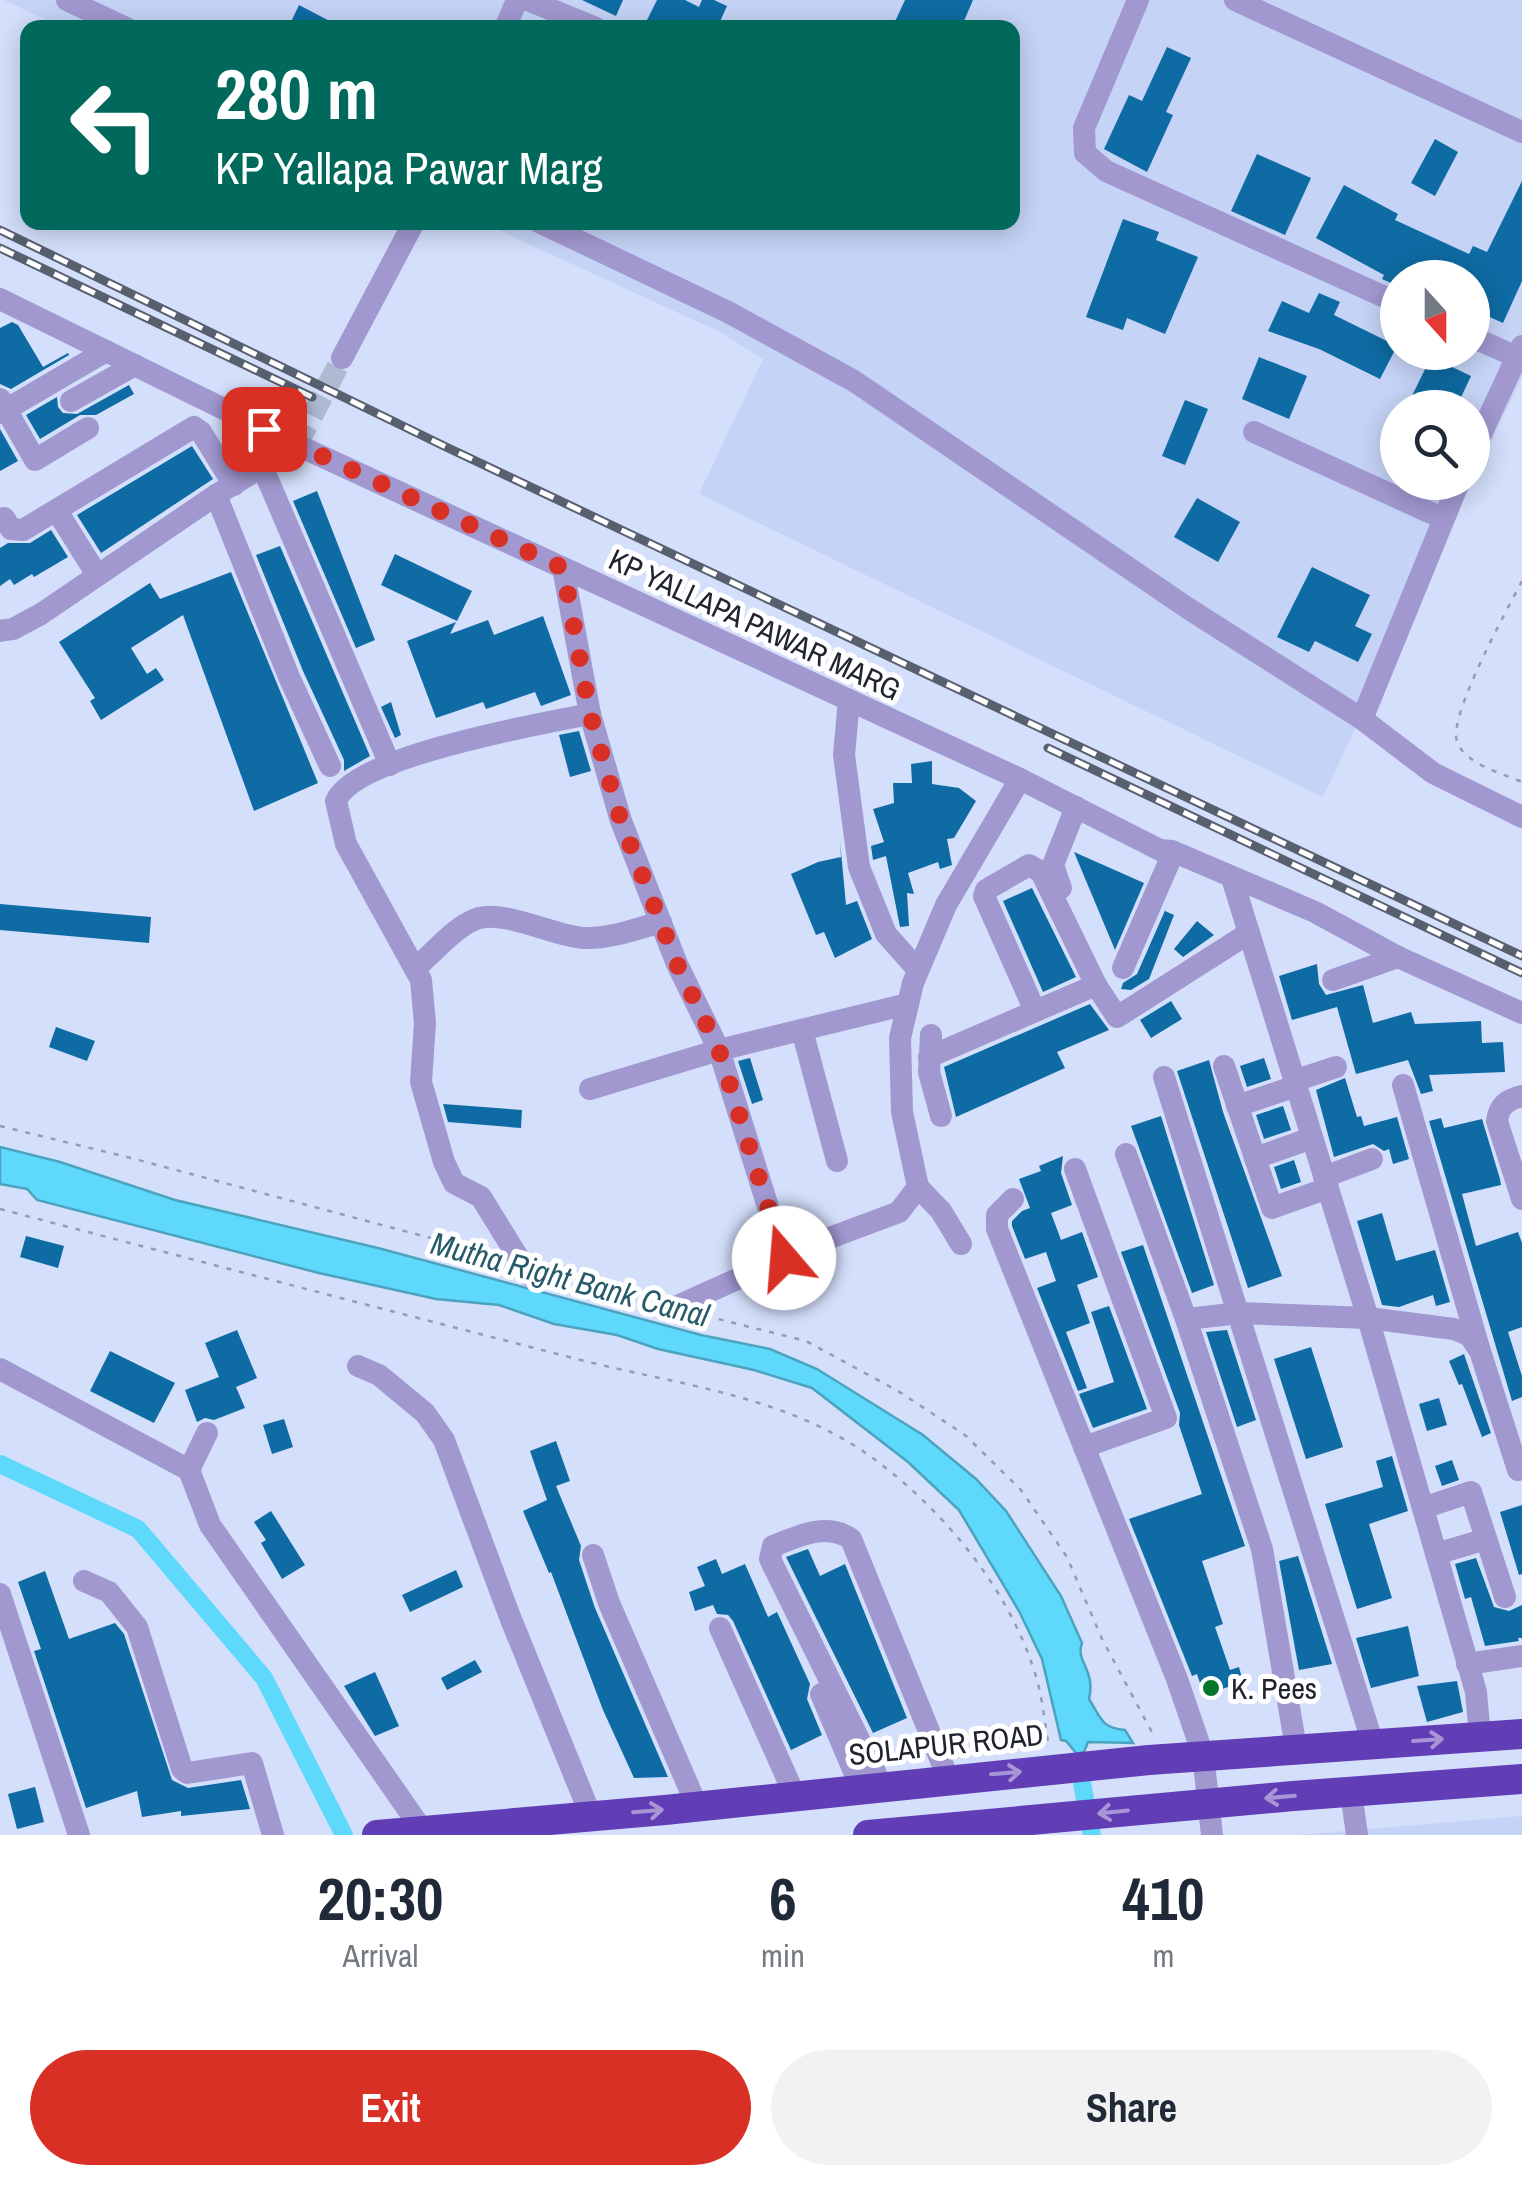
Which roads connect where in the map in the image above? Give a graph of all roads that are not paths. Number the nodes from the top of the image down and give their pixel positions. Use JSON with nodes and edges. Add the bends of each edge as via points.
{"nodes":[{"id":1,"x":68,"y":0,"type":"edge"},
{"id":2,"x":528,"y":0,"type":"edge"},
{"id":3,"x":1138,"y":0,"type":"edge"},
{"id":4,"x":1235,"y":0,"type":"edge"},
{"id":5,"x":109,"y":20,"type":"edge"},
{"id":6,"x":577,"y":20,"type":"edge"},
{"id":7,"x":1522,"y":132,"type":"edge"},
{"id":8,"x":410,"y":230,"type":"edge"},
{"id":9,"x":556,"y":230,"type":"edge"},
{"id":10,"x":1380,"y":295,"type":"edge"},
{"id":11,"x":6,"y":309,"type":"edge"},
{"id":12,"x":1490,"y":343,"type":"edge"},
{"id":13,"x":106,"y":351,"type":"junction"},
{"id":14,"x":1519,"y":352,"type":"edge"},
{"id":15,"x":342,"y":358,"type":"tunnel mouth"},
{"id":16,"x":135,"y":365,"type":"junction"},
{"id":17,"x":71,"y":401,"type":"dead end"},
{"id":18,"x":2,"y":407,"type":"edge"},
{"id":19,"x":1490,"y":414,"type":"edge"},
{"id":20,"x":88,"y":428,"type":"dead end"},
{"id":21,"x":1254,"y":432,"type":"dead end"},
{"id":22,"x":297,"y":445,"type":"junction"},
{"id":23,"x":262,"y":466,"type":"junction"},
{"id":24,"x":225,"y":490,"type":"junction"},
{"id":25,"x":1450,"y":500,"type":"edge"},
{"id":26,"x":57,"y":512,"type":"junction"},
{"id":27,"x":4,"y":518,"type":"dead end"},
{"id":28,"x":1442,"y":518,"type":"junction"},
{"id":29,"x":563,"y":568,"type":"junction"},
{"id":30,"x":97,"y":575,"type":"junction"},
{"id":31,"x":0,"y":631,"type":"edge"},
{"id":32,"x":849,"y":700,"type":"junction"},
{"id":33,"x":590,"y":714,"type":"junction"},
{"id":34,"x":1362,"y":719,"type":"junction"},
{"id":35,"x":390,"y":765,"type":"junction"},
{"id":36,"x":330,"y":766,"type":"dead end"},
{"id":37,"x":1020,"y":779,"type":"junction"},
{"id":38,"x":1076,"y":807,"type":"junction"},
{"id":39,"x":1522,"y":817,"type":"edge"},
{"id":40,"x":1165,"y":855,"type":"junction"},
{"id":41,"x":1234,"y":884,"type":"junction"},
{"id":42,"x":661,"y":922,"type":"junction"},
{"id":43,"x":1249,"y":934,"type":"junction"},
{"id":44,"x":1096,"y":950,"type":"dead end"},
{"id":45,"x":1398,"y":957,"type":"junction"},
{"id":46,"x":415,"y":968,"type":"junction"},
{"id":47,"x":1123,"y":968,"type":"dead end"},
{"id":48,"x":918,"y":970,"type":"junction"},
{"id":49,"x":1333,"y":980,"type":"dead end"},
{"id":50,"x":1096,"y":985,"type":"junction"},
{"id":51,"x":908,"y":1004,"type":"junction"},
{"id":52,"x":1036,"y":1011,"type":"junction"},
{"id":53,"x":1522,"y":1014,"type":"edge"},
{"id":54,"x":802,"y":1030,"type":"junction"},
{"id":55,"x":719,"y":1050,"type":"junction"},
{"id":56,"x":1224,"y":1066,"type":"dead end"},
{"id":57,"x":1336,"y":1066,"type":"dead end"},
{"id":58,"x":1164,"y":1077,"type":"dead end"},
{"id":59,"x":1295,"y":1083,"type":"junction"},
{"id":60,"x":1403,"y":1085,"type":"dead end"},
{"id":61,"x":590,"y":1088,"type":"dead end"},
{"id":62,"x":1522,"y":1096,"type":"edge"},
{"id":63,"x":1237,"y":1106,"type":"junction"},
{"id":64,"x":941,"y":1116,"type":"dead end"},
{"id":65,"x":1312,"y":1138,"type":"junction"},
{"id":66,"x":1126,"y":1154,"type":"dead end"},
{"id":67,"x":1255,"y":1158,"type":"junction"},
{"id":68,"x":1372,"y":1158,"type":"dead end"},
{"id":69,"x":837,"y":1162,"type":"dead end"},
{"id":70,"x":1074,"y":1168,"type":"dead end"},
{"id":71,"x":1326,"y":1182,"type":"junction"},
{"id":72,"x":918,"y":1187,"type":"junction"},
{"id":73,"x":1522,"y":1198,"type":"edge"},
{"id":74,"x":1013,"y":1199,"type":"dead end"},
{"id":75,"x":961,"y":1244,"type":"dead end"},
{"id":76,"x":784,"y":1258,"type":"junction"},
{"id":77,"x":529,"y":1275,"type":"road end"},
{"id":78,"x":673,"y":1308,"type":"road end"},
{"id":79,"x":1240,"y":1313,"type":"junction"},
{"id":80,"x":1368,"y":1318,"type":"junction"},
{"id":81,"x":1186,"y":1320,"type":"junction"},
{"id":82,"x":1480,"y":1351,"type":"junction"},
{"id":83,"x":358,"y":1366,"type":"dead end"},
{"id":84,"x":0,"y":1370,"type":"edge"},
{"id":85,"x":207,"y":1433,"type":"dead end"},
{"id":86,"x":1084,"y":1447,"type":"junction"},
{"id":87,"x":189,"y":1470,"type":"junction"},
{"id":88,"x":1518,"y":1470,"type":"dead end"},
{"id":89,"x":1423,"y":1508,"type":"junction"},
{"id":90,"x":1486,"y":1539,"type":"junction"},
{"id":91,"x":1436,"y":1554,"type":"junction"},
{"id":92,"x":593,"y":1555,"type":"dead end"},
{"id":93,"x":84,"y":1580,"type":"dead end"},
{"id":94,"x":772,"y":1580,"type":"dead end"},
{"id":95,"x":0,"y":1594,"type":"edge"},
{"id":96,"x":1505,"y":1597,"type":"dead end"},
{"id":97,"x":720,"y":1628,"type":"dead end"},
{"id":98,"x":1522,"y":1656,"type":"edge"},
{"id":99,"x":1467,"y":1664,"type":"junction"},
{"id":100,"x":1522,"y":1734,"type":"edge"},
{"id":101,"x":1480,"y":1737,"type":"junction"},
{"id":102,"x":1373,"y":1744,"type":"junction"},
{"id":103,"x":1296,"y":1748,"type":"junction"},
{"id":104,"x":1203,"y":1756,"type":"junction"},
{"id":105,"x":948,"y":1778,"type":"junction"},
{"id":106,"x":1522,"y":1780,"type":"edge"},
{"id":107,"x":871,"y":1787,"type":"junction"},
{"id":108,"x":1351,"y":1792,"type":"junction"},
{"id":109,"x":795,"y":1796,"type":"junction"},
{"id":110,"x":1208,"y":1804,"type":"junction"},
{"id":111,"x":697,"y":1806,"type":"junction"},
{"id":112,"x":592,"y":1816,"type":"junction"},
{"id":113,"x":1059,"y":1823,"type":"edge"},
{"id":114,"x":422,"y":1831,"type":"junction"},
{"id":115,"x":916,"y":1833,"type":"edge"},
{"id":116,"x":78,"y":1835,"type":"edge"},
{"id":117,"x":273,"y":1835,"type":"edge"},
{"id":118,"x":377,"y":1835,"type":"edge"},
{"id":119,"x":868,"y":1835,"type":"edge"},
{"id":120,"x":1212,"y":1835,"type":"edge"},
{"id":121,"x":1357,"y":1835,"type":"edge"}],
"edges":[{"from":1,"to":5,"type":"street"},
{"from":2,"to":6,"type":"street"},
{"from":3,"to":10,"type":"street","via":[[1084,128],[1085,153],[1106,171]]},
{"from":4,"to":7,"type":"street"},
{"from":8,"to":15,"type":"street"},
{"from":9,"to":34,"type":"street","via":[[854,381]]},
{"from":11,"to":13,"type":"street","name":"KP YALLAPA PAWAR MARG"},
{"from":12,"to":14,"type":"street"},
{"from":13,"to":16,"type":"street","name":"KP YALLAPA PAWAR MARG"},
{"from":13,"to":18,"type":"street"},
{"from":14,"to":19,"type":"street"},
{"from":16,"to":17,"type":"street"},
{"from":16,"to":22,"type":"street","name":"KP YALLAPA PAWAR MARG"},
{"from":18,"to":20,"type":"street","via":[[35,460]]},
{"from":21,"to":28,"type":"street"},
{"from":22,"to":23,"type":"street"},
{"from":22,"to":29,"type":"street","name":"KP YALLAPA PAWAR MARG"},
{"from":23,"to":24,"type":"street"},
{"from":23,"to":35,"type":"street"},
{"from":24,"to":26,"type":"street","via":[[194,427]]},
{"from":24,"to":30,"type":"street"},
{"from":24,"to":36,"type":"street","via":[[289,677]]},
{"from":25,"to":28,"type":"street"},
{"from":26,"to":27,"type":"street","via":[[16,532]]},
{"from":26,"to":30,"type":"street"},
{"from":28,"to":34,"type":"street"},
{"from":29,"to":32,"type":"street","name":"KP YALLAPA PAWAR MARG"},
{"from":29,"to":33,"type":"street"},
{"from":30,"to":31,"type":"street","via":[[41,614]]},
{"from":32,"to":37,"type":"street","name":"KP YALLAPA PAWAR MARG"},
{"from":32,"to":48,"type":"street","via":[[844,755],[859,867],[886,934]]},
{"from":33,"to":35,"type":"street"},
{"from":33,"to":42,"type":"street","via":[[621,821]]},
{"from":34,"to":39,"type":"street","via":[[1433,773]]},
{"from":35,"to":46,"type":"street","via":[[344,786],[335,809],[346,844]]},
{"from":37,"to":38,"type":"street","name":"KP YALLAPA PAWAR MARG"},
{"from":37,"to":48,"type":"street","via":[[946,905]]},
{"from":38,"to":40,"type":"street","name":"KP YALLAPA PAWAR MARG"},
{"from":38,"to":44,"type":"street","via":[[1054,865],[1056,880]]},
{"from":40,"to":41,"type":"street","name":"KP YALLAPA PAWAR MARG","via":[[1172,850]]},
{"from":40,"to":47,"type":"street"},
{"from":41,"to":43,"type":"street"},
{"from":41,"to":45,"type":"street","name":"KP YALLAPA PAWAR MARG","via":[[1314,912]]},
{"from":42,"to":46,"type":"street","via":[[586,938],[478,918]]},
{"from":42,"to":55,"type":"street"},
{"from":43,"to":50,"type":"street","via":[[1117,1017]]},
{"from":43,"to":59,"type":"street"},
{"from":45,"to":49,"type":"street"},
{"from":45,"to":53,"type":"street","name":"KP YALLAPA PAWAR MARG"},
{"from":46,"to":77,"type":"street","via":[[425,1023],[421,1082],[444,1162],[454,1182],[481,1197]]},
{"from":48,"to":51,"type":"street"},
{"from":50,"to":52,"type":"street"},
{"from":50,"to":52,"type":"street","via":[[1041,872],[1029,865],[984,896]]},
{"from":51,"to":54,"type":"street"},
{"from":51,"to":72,"type":"street","via":[[900,1038],[902,1112]]},
{"from":52,"to":64,"type":"street","via":[[930,1046]]},
{"from":54,"to":55,"type":"street"},
{"from":54,"to":69,"type":"street"},
{"from":55,"to":61,"type":"street"},
{"from":55,"to":76,"type":"street"},
{"from":56,"to":63,"type":"street"},
{"from":57,"to":59,"type":"street"},
{"from":58,"to":79,"type":"street"},
{"from":59,"to":63,"type":"street"},
{"from":59,"to":65,"type":"street"},
{"from":60,"to":82,"type":"street"},
{"from":62,"to":73,"type":"street","via":[[1498,1110],[1497,1121]]},
{"from":63,"to":67,"type":"street"},
{"from":65,"to":67,"type":"street"},
{"from":65,"to":71,"type":"street"},
{"from":66,"to":81,"type":"street"},
{"from":67,"to":71,"type":"street","via":[[1272,1208]]},
{"from":68,"to":71,"type":"street"},
{"from":70,"to":86,"type":"street","via":[[1166,1418]]},
{"from":71,"to":80,"type":"street"},
{"from":72,"to":75,"type":"street","via":[[942,1210]]},
{"from":72,"to":76,"type":"street","via":[[899,1212]]},
{"from":74,"to":86,"type":"street","via":[[998,1214],[997,1229]]},
{"from":76,"to":78,"type":"street"},
{"from":79,"to":80,"type":"street"},
{"from":79,"to":81,"type":"street"},
{"from":79,"to":102,"type":"street"},
{"from":80,"to":82,"type":"street","via":[[1454,1329],[1468,1334]]},
{"from":80,"to":89,"type":"street"},
{"from":81,"to":103,"type":"street","via":[[1262,1549]]},
{"from":82,"to":88,"type":"street"},
{"from":83,"to":112,"type":"street","via":[[379,1374],[425,1412],[444,1440]]},
{"from":84,"to":87,"type":"street"},
{"from":85,"to":87,"type":"street"},
{"from":86,"to":104,"type":"street"},
{"from":87,"to":114,"type":"street","via":[[210,1524]]},
{"from":89,"to":90,"type":"street","via":[[1470,1492]]},
{"from":89,"to":91,"type":"street"},
{"from":90,"to":91,"type":"street"},
{"from":90,"to":96,"type":"street"},
{"from":91,"to":99,"type":"street"},
{"from":92,"to":111,"type":"street"},
{"from":93,"to":117,"type":"street","via":[[109,1592],[137,1627],[184,1772],[252,1764]]},
{"from":94,"to":107,"type":"street"},
{"from":95,"to":116,"type":"street"},
{"from":97,"to":109,"type":"street"},
{"from":98,"to":99,"type":"street"},
{"from":99,"to":101,"type":"street"},
{"from":100,"to":101,"type":"highway","name":"SOLAPUR ROAD"},
{"from":102,"to":101,"type":"highway","name":"SOLAPUR ROAD","one_way":true},
{"from":102,"to":103,"type":"highway","name":"SOLAPUR ROAD"},
{"from":103,"to":104,"type":"highway","name":"SOLAPUR ROAD"},
{"from":105,"to":104,"type":"highway","name":"SOLAPUR ROAD","one_way":true},
{"from":104,"to":110,"type":"street"},
{"from":105,"to":107,"type":"highway","name":"SOLAPUR ROAD"},
{"from":105,"to":107,"type":"street","via":[[851,1539],[816,1530],[773,1546],[770,1559]]},
{"from":106,"to":108,"type":"highway"},
{"from":107,"to":109,"type":"highway","name":"SOLAPUR ROAD"},
{"from":108,"to":110,"type":"highway","one_way":true},
{"from":108,"to":121,"type":"street"},
{"from":109,"to":111,"type":"highway","name":"SOLAPUR ROAD"},
{"from":110,"to":113,"type":"highway","one_way":true},
{"from":110,"to":120,"type":"street"},
{"from":112,"to":111,"type":"highway","name":"SOLAPUR ROAD","one_way":true},
{"from":112,"to":114,"type":"highway","name":"SOLAPUR ROAD"},
{"from":113,"to":115,"type":"highway"},
{"from":114,"to":118,"type":"highway","name":"SOLAPUR ROAD"},
{"from":115,"to":119,"type":"highway"}]}
